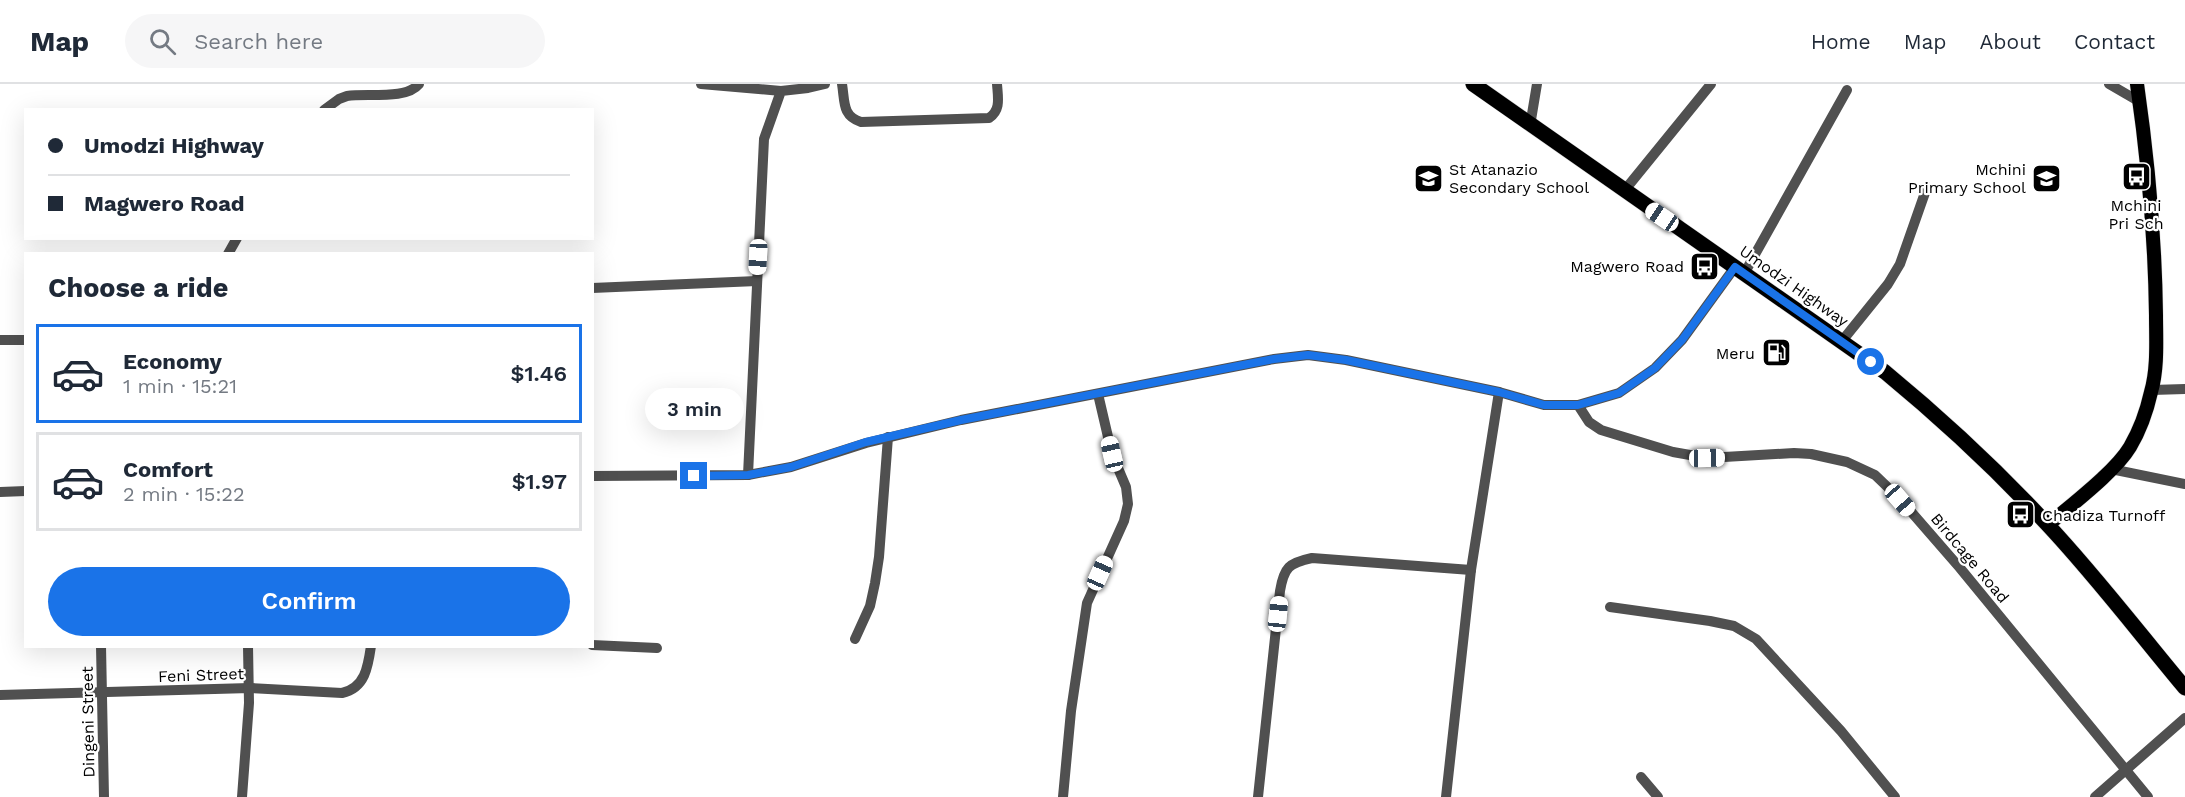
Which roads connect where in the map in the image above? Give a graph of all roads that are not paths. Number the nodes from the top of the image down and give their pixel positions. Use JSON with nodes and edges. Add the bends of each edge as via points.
{"nodes":[{"id":1,"x":419,"y":84,"type":"edge"},
{"id":2,"x":701,"y":84,"type":"edge"},
{"id":3,"x":825,"y":84,"type":"edge"},
{"id":4,"x":842,"y":84,"type":"edge"},
{"id":5,"x":998,"y":84,"type":"edge"},
{"id":6,"x":1473,"y":84,"type":"edge"},
{"id":7,"x":1537,"y":84,"type":"edge"},
{"id":8,"x":1711,"y":84,"type":"edge"},
{"id":9,"x":2109,"y":84,"type":"edge"},
{"id":10,"x":2137,"y":84,"type":"edge"},
{"id":11,"x":1847,"y":90,"type":"dead end"},
{"id":12,"x":781,"y":91,"type":"junction"},
{"id":13,"x":2140,"y":102,"type":"junction"},
{"id":14,"x":327,"y":108,"type":"edge"},
{"id":15,"x":1530,"y":126,"type":"junction"},
{"id":16,"x":1927,"y":187,"type":"dead end"},
{"id":17,"x":1624,"y":191,"type":"junction"},
{"id":18,"x":1740,"y":271,"type":"junction"},
{"id":19,"x":757,"y":281,"type":"junction"},
{"id":20,"x":594,"y":288,"type":"edge"},
{"id":21,"x":0,"y":340,"type":"edge"},
{"id":22,"x":24,"y":340,"type":"edge"},
{"id":23,"x":1842,"y":341,"type":"junction"},
{"id":24,"x":2185,"y":389,"type":"edge"},
{"id":25,"x":2152,"y":390,"type":"junction"},
{"id":26,"x":1499,"y":392,"type":"junction"},
{"id":27,"x":1098,"y":394,"type":"junction"},
{"id":28,"x":1578,"y":405,"type":"junction"},
{"id":29,"x":888,"y":437,"type":"junction"},
{"id":30,"x":2111,"y":469,"type":"junction"},
{"id":31,"x":748,"y":475,"type":"junction"},
{"id":32,"x":594,"y":476,"type":"edge"},
{"id":33,"x":2185,"y":484,"type":"edge"},
{"id":34,"x":24,"y":491,"type":"edge"},
{"id":35,"x":0,"y":492,"type":"edge"},
{"id":36,"x":2048,"y":525,"type":"junction"},
{"id":37,"x":1471,"y":570,"type":"junction"},
{"id":38,"x":1610,"y":607,"type":"dead end"},
{"id":39,"x":855,"y":639,"type":"dead end"},
{"id":40,"x":594,"y":645,"type":"edge"},
{"id":41,"x":101,"y":648,"type":"edge"},
{"id":42,"x":248,"y":648,"type":"edge"},
{"id":43,"x":371,"y":648,"type":"edge"},
{"id":44,"x":657,"y":648,"type":"dead end"},
{"id":45,"x":250,"y":688,"type":"junction"},
{"id":46,"x":2185,"y":688,"type":"edge"},
{"id":47,"x":102,"y":693,"type":"junction"},
{"id":48,"x":0,"y":695,"type":"edge"},
{"id":49,"x":2185,"y":718,"type":"edge"},
{"id":50,"x":2126,"y":771,"type":"junction"},
{"id":51,"x":1641,"y":777,"type":"dead end"},
{"id":52,"x":104,"y":797,"type":"edge"},
{"id":53,"x":242,"y":797,"type":"edge"},
{"id":54,"x":1063,"y":797,"type":"edge"},
{"id":55,"x":1258,"y":797,"type":"edge"},
{"id":56,"x":1446,"y":797,"type":"edge"},
{"id":57,"x":1658,"y":797,"type":"edge"},
{"id":58,"x":1894,"y":797,"type":"edge"},
{"id":59,"x":2095,"y":797,"type":"edge"},
{"id":60,"x":2148,"y":797,"type":"edge"}],
"edges":[{"from":1,"to":14,"type":"street","via":[[406,93],[347,96]]},
{"from":2,"to":12,"type":"street"},
{"from":3,"to":12,"type":"street"},
{"from":4,"to":5,"type":"street","via":[[846,112],[851,119],[861,122],[989,118],[998,106]]},
{"from":6,"to":15,"type":"highway","name":"Umodzi Highway"},
{"from":7,"to":15,"type":"street"},
{"from":8,"to":17,"type":"street"},
{"from":9,"to":13,"type":"street"},
{"from":10,"to":13,"type":"main road"},
{"from":11,"to":18,"type":"street"},
{"from":12,"to":19,"type":"street","via":[[764,139]]},
{"from":13,"to":25,"type":"main road","via":[[2156,280]]},
{"from":15,"to":17,"type":"highway","name":"Umodzi Highway"},
{"from":16,"to":23,"type":"street","via":[[1900,264]]},
{"from":17,"to":18,"type":"highway","name":"Umodzi Highway"},
{"from":18,"to":23,"type":"highway","name":"Umodzi Highway"},
{"from":18,"to":28,"type":"street","via":[[1655,368],[1619,393]]},
{"from":19,"to":20,"type":"street"},
{"from":19,"to":31,"type":"street"},
{"from":21,"to":22,"type":"street"},
{"from":23,"to":36,"type":"highway","name":"Umodzi Highway","via":[[1934,412]]},
{"from":24,"to":25,"type":"street"},
{"from":25,"to":30,"type":"main road","via":[[2129,448]]},
{"from":26,"to":27,"type":"street","via":[[1308,355]]},
{"from":26,"to":28,"type":"street","via":[[1544,405]]},
{"from":26,"to":37,"type":"street"},
{"from":27,"to":29,"type":"street"},
{"from":27,"to":54,"type":"street","via":[[1128,504],[1087,603]]},
{"from":28,"to":50,"type":"street","name":"Birdcage Road","via":[[1600,430],[1673,452],[1707,458],[1811,454],[1847,462],[1875,475],[1960,568]]},
{"from":29,"to":31,"type":"street","via":[[791,467]]},
{"from":29,"to":39,"type":"street","via":[[875,583],[870,606]]},
{"from":30,"to":33,"type":"street"},
{"from":30,"to":36,"type":"main road"},
{"from":31,"to":32,"type":"street"},
{"from":34,"to":35,"type":"street"},
{"from":36,"to":46,"type":"highway","name":"Umodzi Highway"},
{"from":37,"to":55,"type":"street","via":[[1312,558],[1287,568],[1280,591]]},
{"from":37,"to":56,"type":"street"},
{"from":38,"to":58,"type":"street","via":[[1734,626],[1756,639],[1841,731]]},
{"from":40,"to":44,"type":"street"},
{"from":41,"to":47,"type":"street","name":"Dingeni Street"},
{"from":42,"to":45,"type":"street"},
{"from":43,"to":45,"type":"street","name":"Feni Street","via":[[364,676],[353,690],[342,693]]},
{"from":45,"to":47,"type":"street","name":"Feni Street"},
{"from":45,"to":53,"type":"street"},
{"from":47,"to":48,"type":"street","name":"Feni Street"},
{"from":47,"to":52,"type":"street","name":"Dingeni Street"},
{"from":49,"to":50,"type":"street"},
{"from":50,"to":59,"type":"street"},
{"from":50,"to":60,"type":"street","name":"Birdcage Road"},
{"from":51,"to":57,"type":"street"}]}
